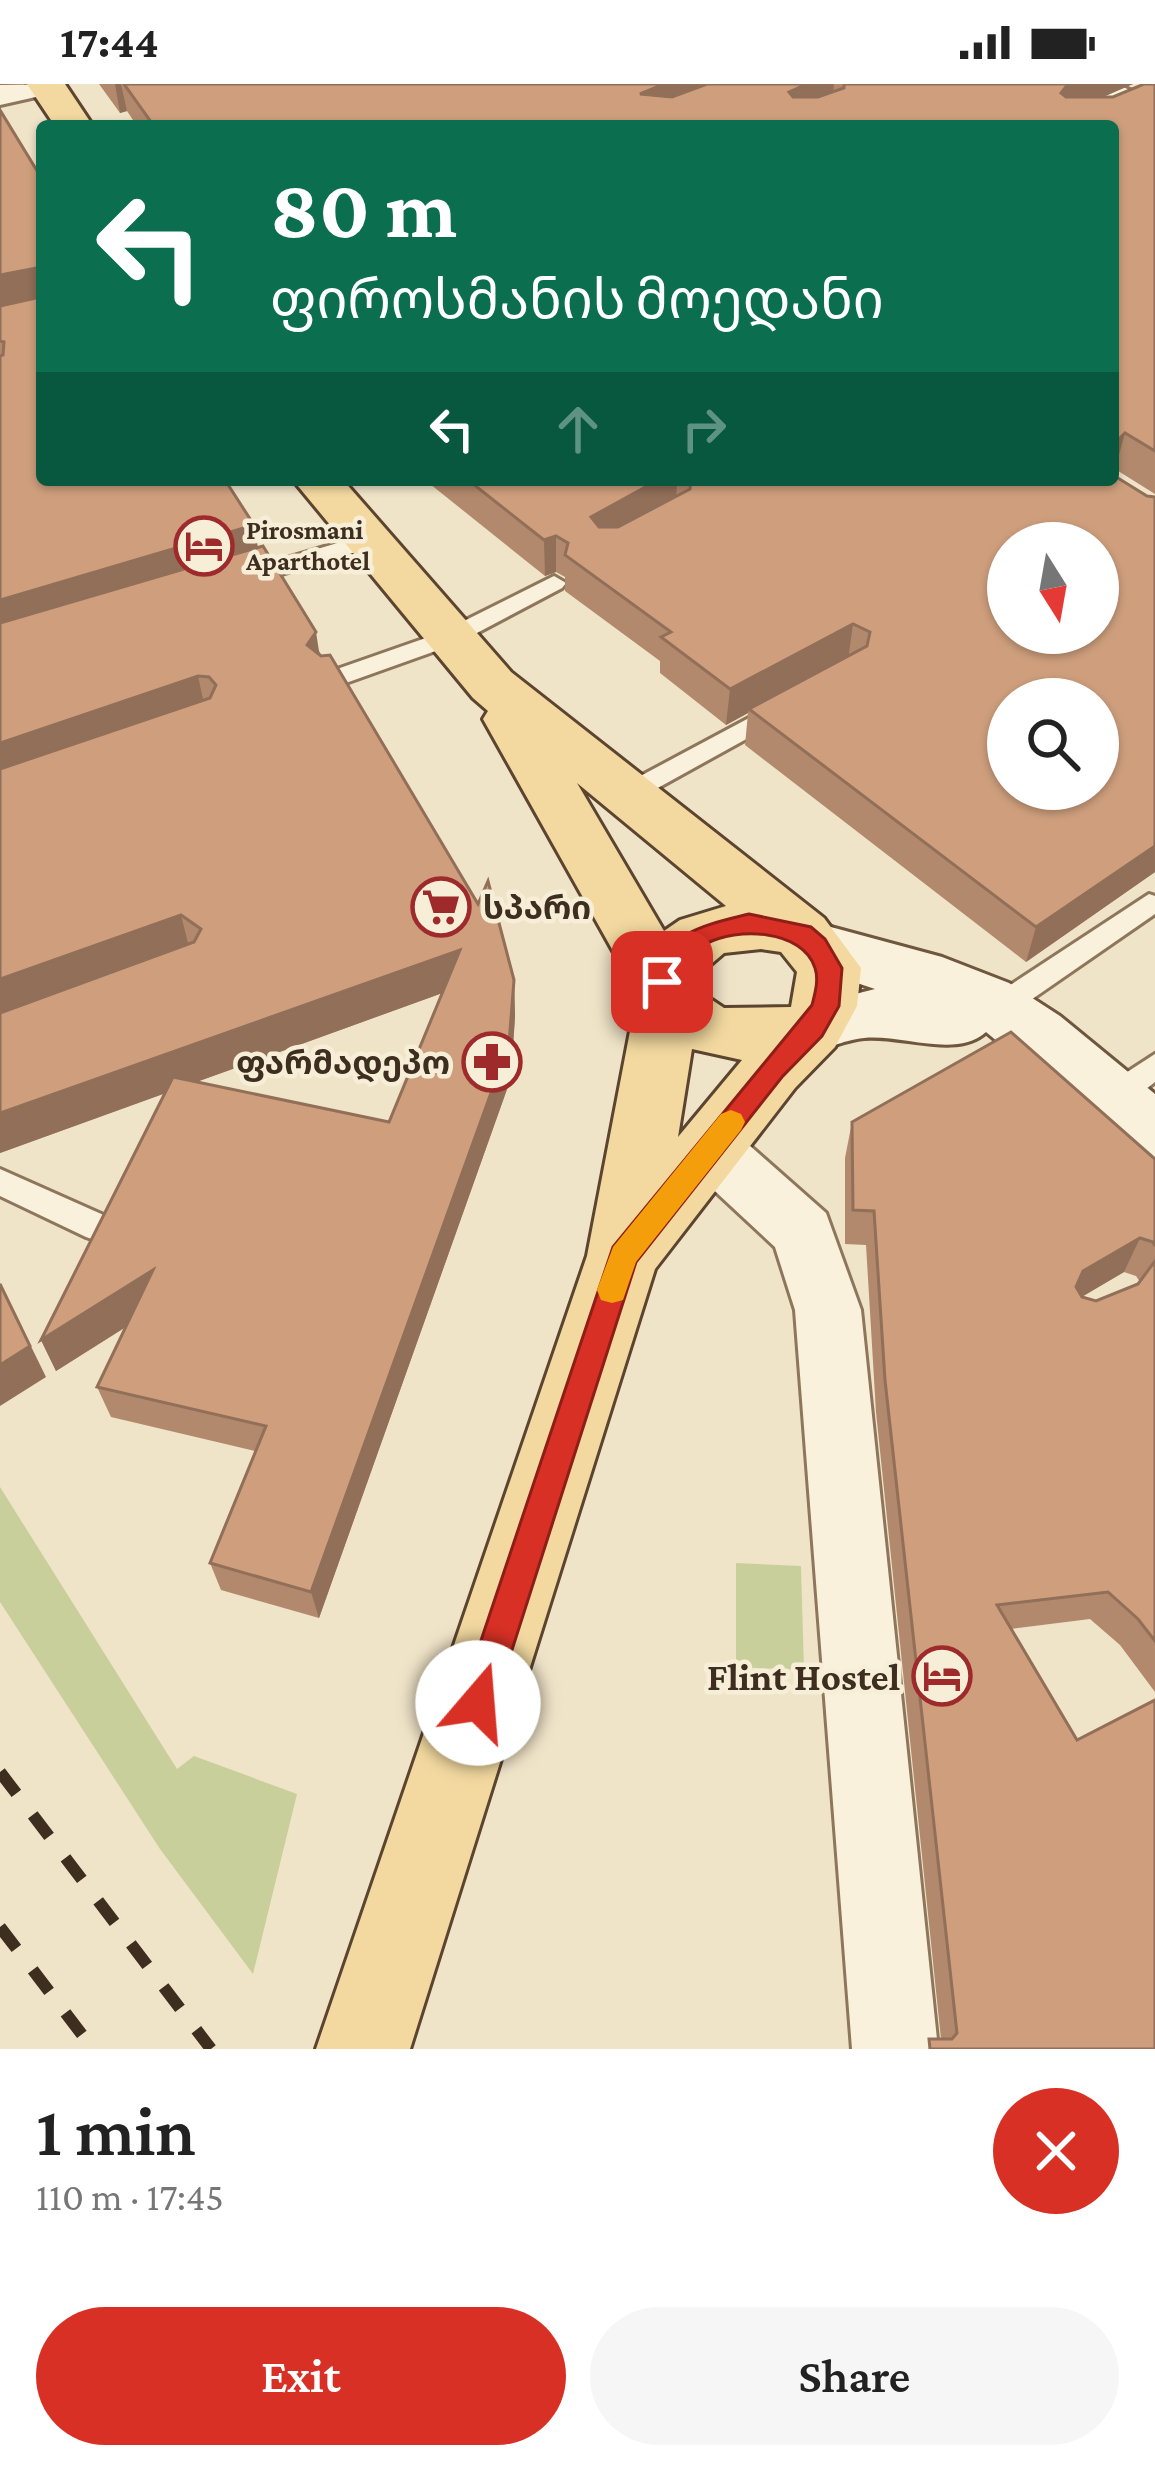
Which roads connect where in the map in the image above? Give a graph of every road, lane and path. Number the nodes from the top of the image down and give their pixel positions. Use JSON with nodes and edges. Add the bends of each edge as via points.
{"nodes":[{"id":1,"x":46,"y":84,"type":"edge"},
{"id":2,"x":0,"y":95,"type":"edge"},
{"id":3,"x":1090,"y":101,"type":"edge"},
{"id":4,"x":1147,"y":103,"type":"edge"},
{"id":5,"x":70,"y":120,"type":"edge"},
{"id":6,"x":322,"y":486,"type":"edge"},
{"id":7,"x":368,"y":541,"type":"junction"},
{"id":8,"x":554,"y":583,"type":"dead end"},
{"id":9,"x":227,"y":584,"type":"edge"},
{"id":10,"x":449,"y":638,"type":"junction"},
{"id":11,"x":329,"y":681,"type":"edge"},
{"id":12,"x":492,"y":685,"type":"junction"},
{"id":13,"x":808,"y":694,"type":"edge"},
{"id":14,"x":627,"y":794,"type":"junction"},
{"id":15,"x":1149,"y":904,"type":"dead end"},
{"id":16,"x":809,"y":940,"type":"junction"},
{"id":17,"x":663,"y":987,"type":"junction"},
{"id":18,"x":1019,"y":1024,"type":"junction"},
{"id":19,"x":812,"y":1028,"type":"junction"},
{"id":20,"x":1141,"y":1099,"type":"edge"},
{"id":21,"x":710,"y":1148,"type":"junction"},
{"id":22,"x":0,"y":1182,"type":"edge"},
{"id":23,"x":97,"y":1227,"type":"edge"},
{"id":24,"x":623,"y":1256,"type":"junction"},
{"id":25,"x":363,"y":2049,"type":"edge"},
{"id":26,"x":895,"y":2049,"type":"edge"}],
"edges":[{"from":1,"to":2,"type":"street"},
{"from":1,"to":5,"type":"main road"},
{"from":3,"to":4,"type":"street"},
{"from":6,"to":7,"type":"main road"},
{"from":7,"to":9,"type":"lane"},
{"from":7,"to":10,"type":"main road"},
{"from":8,"to":10,"type":"lane"},
{"from":10,"to":11,"type":"lane"},
{"from":10,"to":12,"type":"main road"},
{"from":12,"to":14,"type":"main road"},
{"from":12,"to":17,"type":"main road"},
{"from":13,"to":14,"type":"lane"},
{"from":14,"to":16,"type":"main road"},
{"from":15,"to":18,"type":"lane"},
{"from":16,"to":17,"type":"main road","via":[[749,924],[697,937],[668,967]]},
{"from":16,"to":18,"type":"street","via":[[842,959],[953,984]]},
{"from":16,"to":19,"type":"main road","via":[[829,968],[830,987]]},
{"from":17,"to":19,"type":"main road","via":[[696,1023],[719,1033]]},
{"from":17,"to":24,"type":"main road"},
{"from":18,"to":19,"type":"street","via":[[863,1013]]},
{"from":18,"to":20,"type":"street"},
{"from":19,"to":21,"type":"main road"},
{"from":21,"to":24,"type":"main road"},
{"from":21,"to":26,"type":"street","via":[[803,1232],[828,1310]]},
{"from":22,"to":23,"type":"lane"},
{"from":24,"to":25,"type":"main road"}]}
